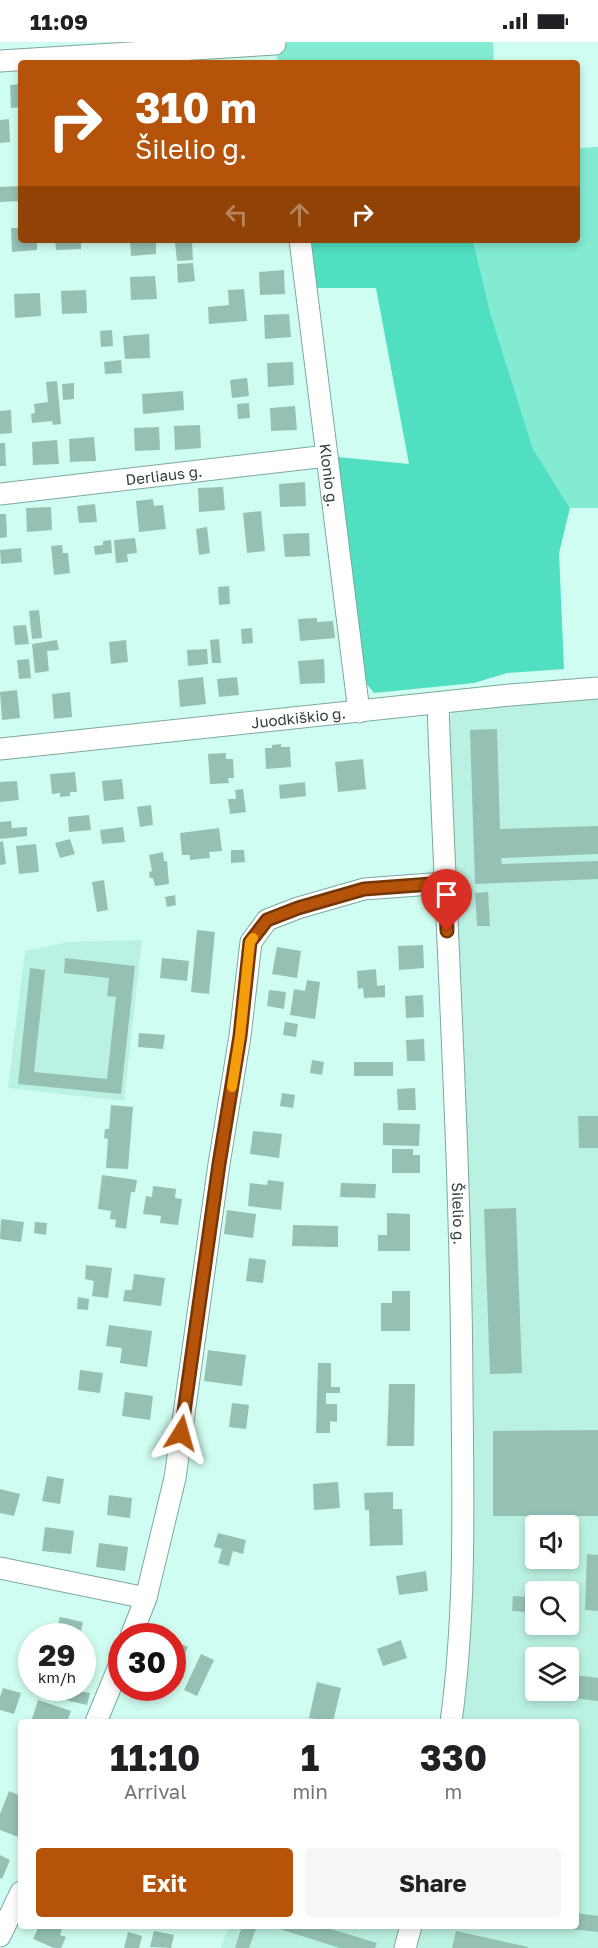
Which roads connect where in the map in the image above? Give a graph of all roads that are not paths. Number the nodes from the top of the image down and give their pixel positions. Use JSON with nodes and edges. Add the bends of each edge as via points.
{"nodes":[{"id":1,"x":276,"y":50,"type":"edge"},
{"id":2,"x":18,"y":60,"type":"edge"},
{"id":3,"x":25,"y":60,"type":"edge"},
{"id":4,"x":0,"y":61,"type":"edge"},
{"id":5,"x":300,"y":243,"type":"edge"},
{"id":6,"x":327,"y":456,"type":"junction"},
{"id":7,"x":0,"y":494,"type":"edge"},
{"id":8,"x":598,"y":688,"type":"edge"},
{"id":9,"x":438,"y":704,"type":"junction"},
{"id":10,"x":359,"y":712,"type":"junction"},
{"id":11,"x":0,"y":749,"type":"edge"},
{"id":12,"x":445,"y":883,"type":"junction"},
{"id":13,"x":0,"y":1568,"type":"edge"},
{"id":14,"x":146,"y":1598,"type":"junction"},
{"id":15,"x":135,"y":1623,"type":"edge"},
{"id":16,"x":108,"y":1693,"type":"edge"},
{"id":17,"x":97,"y":1719,"type":"edge"},
{"id":18,"x":451,"y":1719,"type":"edge"},
{"id":19,"x":18,"y":1898,"type":"edge"},
{"id":20,"x":410,"y":1929,"type":"edge"},
{"id":21,"x":0,"y":1936,"type":"edge"},
{"id":22,"x":405,"y":1948,"type":"edge"}],
"edges":[{"from":1,"to":3,"type":"street"},
{"from":2,"to":4,"type":"street"},
{"from":5,"to":6,"type":"street","name":"Klonio g."},
{"from":6,"to":7,"type":"street","name":"Derliaus g."},
{"from":6,"to":10,"type":"street","name":"Klonio g."},
{"from":8,"to":9,"type":"street","name":"Juodkiškio g."},
{"from":9,"to":10,"type":"street","name":"Juodkiškio g."},
{"from":9,"to":12,"type":"street","name":"Šilelio g."},
{"from":10,"to":11,"type":"street","name":"Juodkiškio g."},
{"from":12,"to":14,"type":"street","via":[[364,889],[298,908],[267,920],[250,942],[240,1036],[175,1478]]},
{"from":12,"to":18,"type":"street","name":"Šilelio g.","via":[[462,1313],[464,1545]]},
{"from":13,"to":14,"type":"street"},
{"from":14,"to":15,"type":"street"},
{"from":16,"to":17,"type":"street"},
{"from":19,"to":21,"type":"street"},
{"from":20,"to":22,"type":"street"}]}
